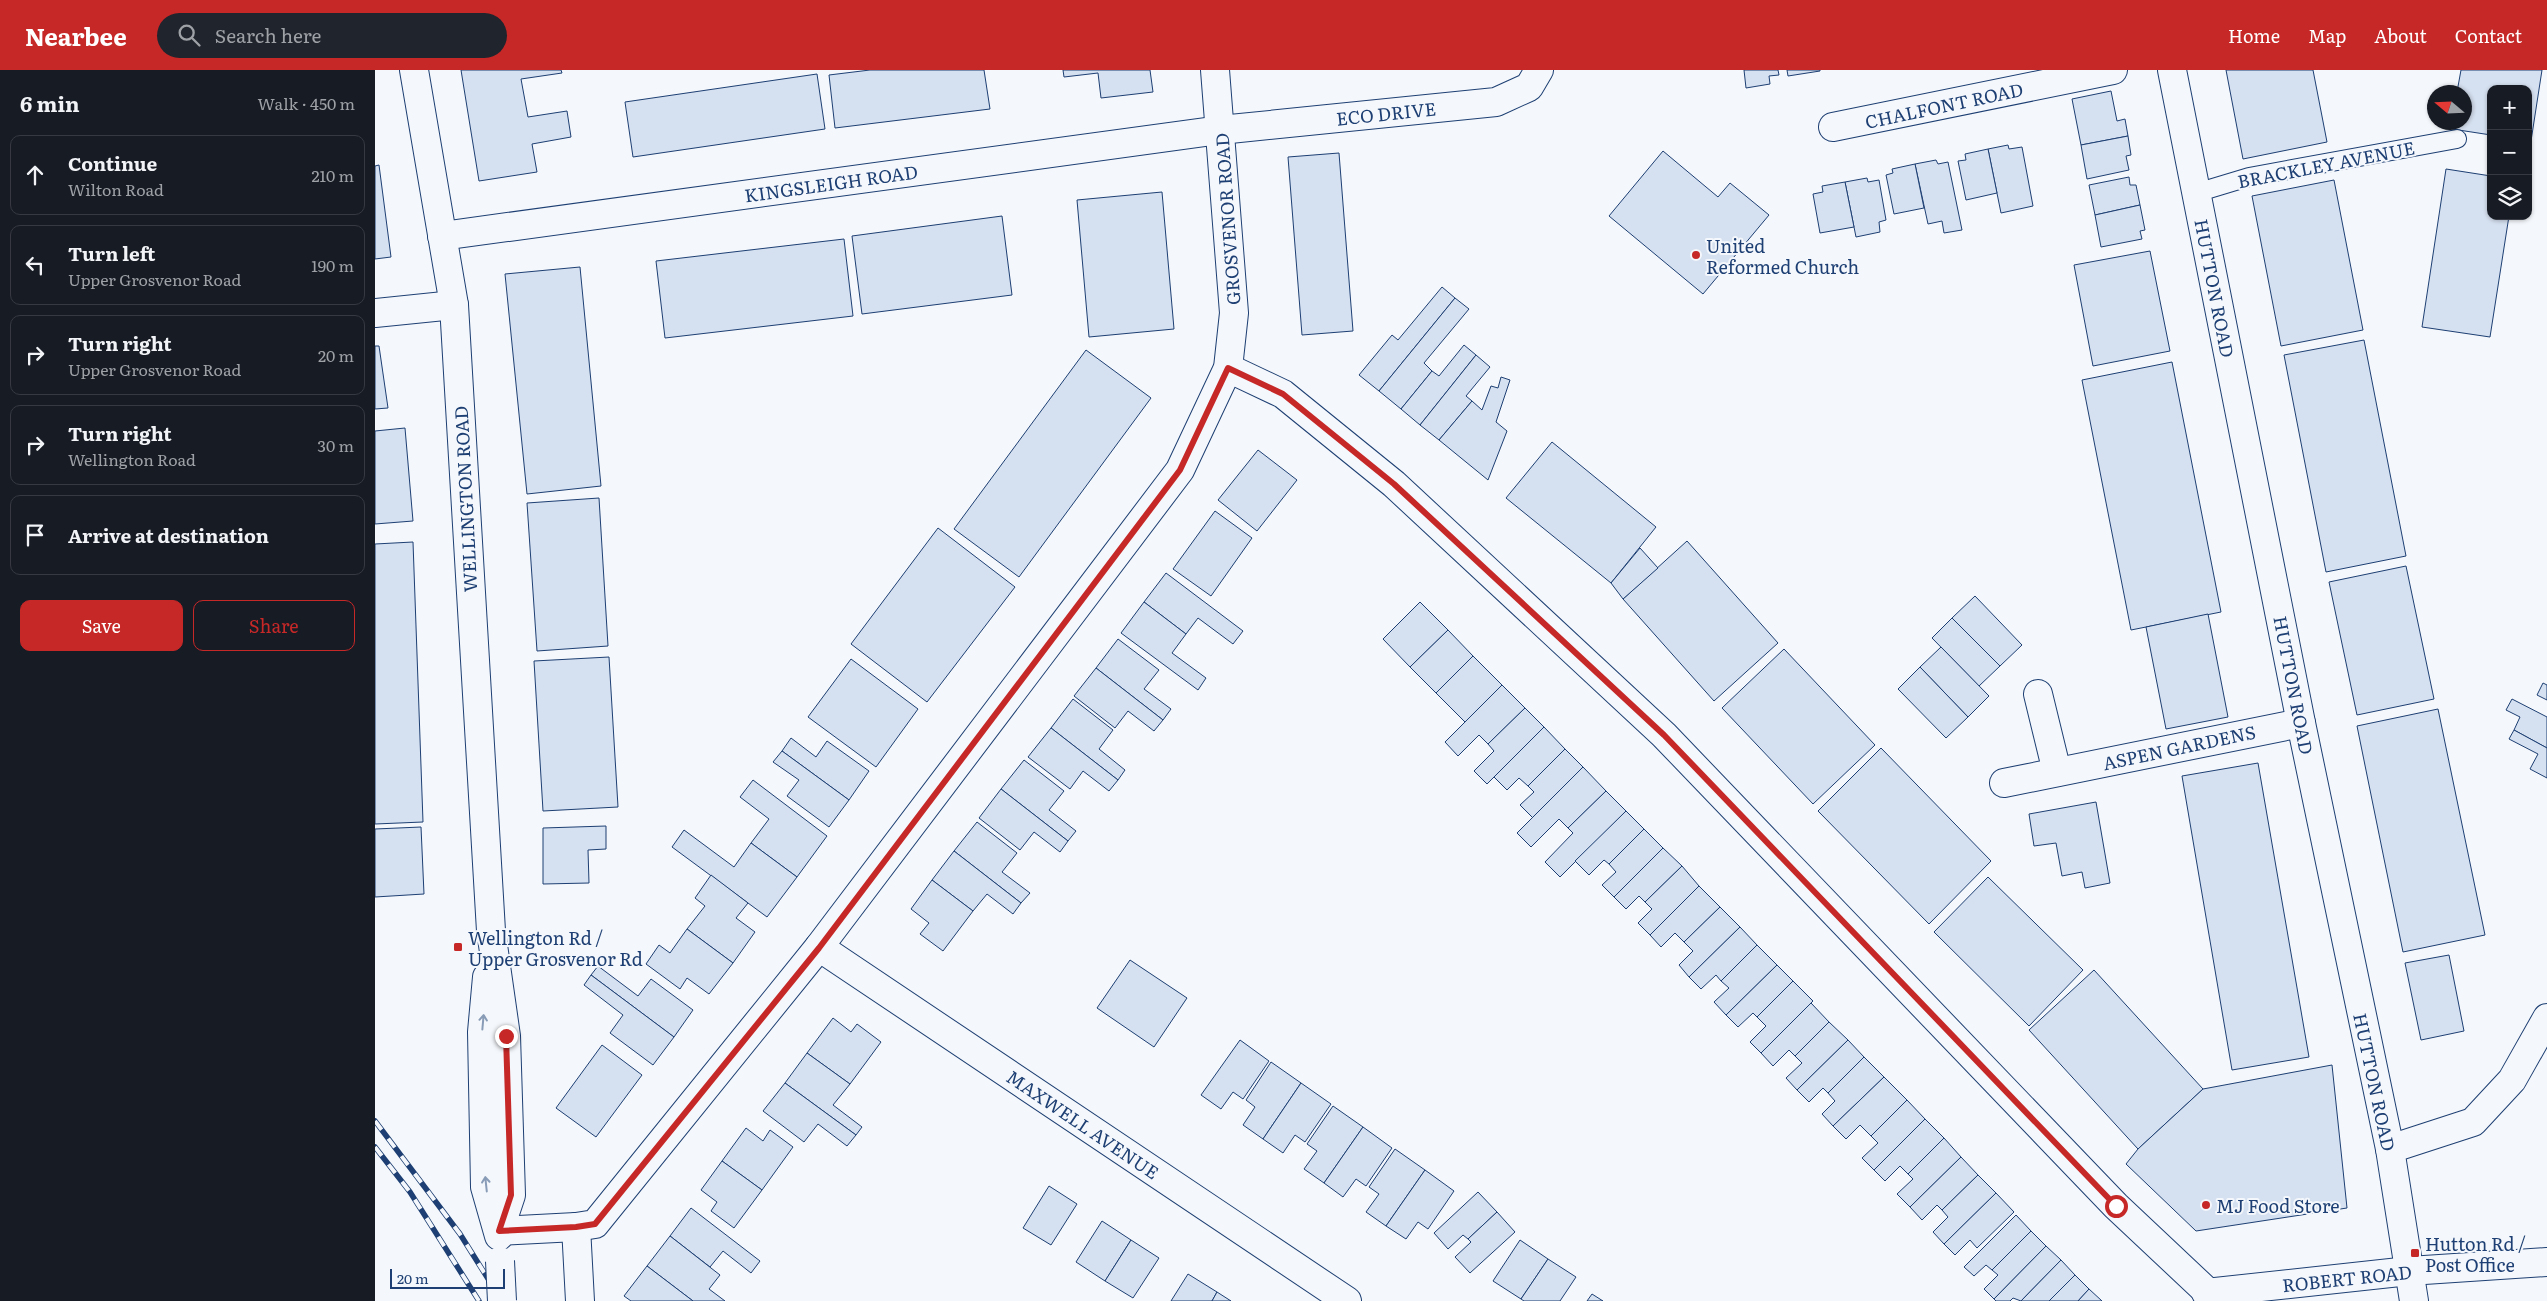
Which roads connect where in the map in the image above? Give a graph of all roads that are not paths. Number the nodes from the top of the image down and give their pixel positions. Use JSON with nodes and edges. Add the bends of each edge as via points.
{"nodes":[{"id":1,"x":414,"y":70,"type":"edge"},
{"id":2,"x":1215,"y":70,"type":"edge"},
{"id":3,"x":1539,"y":70,"type":"edge"},
{"id":4,"x":2113,"y":70,"type":"edge"},
{"id":5,"x":2172,"y":70,"type":"edge"},
{"id":6,"x":1833,"y":127,"type":"dead end"},
{"id":7,"x":1220,"y":130,"type":"junction"},
{"id":8,"x":2457,"y":139,"type":"dead end"},
{"id":9,"x":2196,"y":193,"type":"junction"},
{"id":10,"x":442,"y":236,"type":"junction"},
{"id":11,"x":453,"y":305,"type":"junction"},
{"id":12,"x":375,"y":313,"type":"edge"},
{"id":13,"x":1228,"y":368,"type":"junction"},
{"id":14,"x":2038,"y":694,"type":"dead end"},
{"id":15,"x":2301,"y":722,"type":"junction"},
{"id":16,"x":2057,"y":772,"type":"junction"},
{"id":17,"x":2004,"y":782,"type":"dead end"},
{"id":18,"x":819,"y":948,"type":"junction"},
{"id":19,"x":2547,"y":1018,"type":"edge"},
{"id":20,"x":2390,"y":1149,"type":"junction"},
{"id":21,"x":576,"y":1227,"type":"junction"},
{"id":22,"x":499,"y":1231,"type":"junction"},
{"id":23,"x":2547,"y":1262,"type":"edge"},
{"id":24,"x":2409,"y":1271,"type":"junction"},
{"id":25,"x":2211,"y":1297,"type":"edge"},
{"id":26,"x":502,"y":1301,"type":"edge"},
{"id":27,"x":580,"y":1301,"type":"edge"},
{"id":28,"x":1345,"y":1301,"type":"edge"},
{"id":29,"x":2414,"y":1301,"type":"edge"}],
"edges":[{"from":1,"to":10,"type":"street","name":"WELLINGTON ROAD"},
{"from":2,"to":7,"type":"street","name":"GROSVENOR ROAD"},
{"from":3,"to":7,"type":"street","name":"ECO DRIVE","via":[[1529,88],[1496,102]]},
{"from":4,"to":6,"type":"street","name":"CHALFONT ROAD"},
{"from":5,"to":9,"type":"street","name":"HUTTON ROAD"},
{"from":7,"to":10,"type":"street","name":"KINGSLEIGH ROAD"},
{"from":7,"to":13,"type":"street","name":"GROSVENOR ROAD","via":[[1234,313]]},
{"from":8,"to":9,"type":"lane","name":"BRACKLEY AVENUE","via":[[2249,177]]},
{"from":9,"to":15,"type":"street","name":"HUTTON ROAD"},
{"from":10,"to":11,"type":"street","name":"WELLINGTON ROAD"},
{"from":11,"to":12,"type":"street"},
{"from":11,"to":22,"type":"street","name":"WELLINGTON ROAD","via":[[491,931],[482,1032],[485,1188]]},
{"from":13,"to":18,"type":"street","name":"GROSVENOR ROAD","via":[[1180,470]]},
{"from":13,"to":25,"type":"street","via":[[1283,394],[1394,484],[1657,728],[2116,1206]]},
{"from":14,"to":16,"type":"street"},
{"from":15,"to":16,"type":"street","name":"ASPEN GARDENS"},
{"from":15,"to":20,"type":"street","name":"HUTTON ROAD"},
{"from":16,"to":17,"type":"street","name":"ASPEN GARDENS"},
{"from":18,"to":21,"type":"street","name":"GROSVENOR ROAD","via":[[595,1224]]},
{"from":18,"to":28,"type":"street","name":"MAXWELL AVENUE"},
{"from":19,"to":20,"type":"street","via":[[2512,1080],[2473,1122]]},
{"from":20,"to":24,"type":"street","name":"HUTTON ROAD"},
{"from":21,"to":22,"type":"street","name":"GROSVENOR ROAD"},
{"from":21,"to":27,"type":"street"},
{"from":22,"to":26,"type":"street","name":"WELLINGTON ROAD","bridge":true},
{"from":23,"to":24,"type":"street","name":"ROBERT ROAD"},
{"from":24,"to":25,"type":"street","name":"ROBERT ROAD"},
{"from":24,"to":29,"type":"street","name":"HUTTON ROAD"}]}
